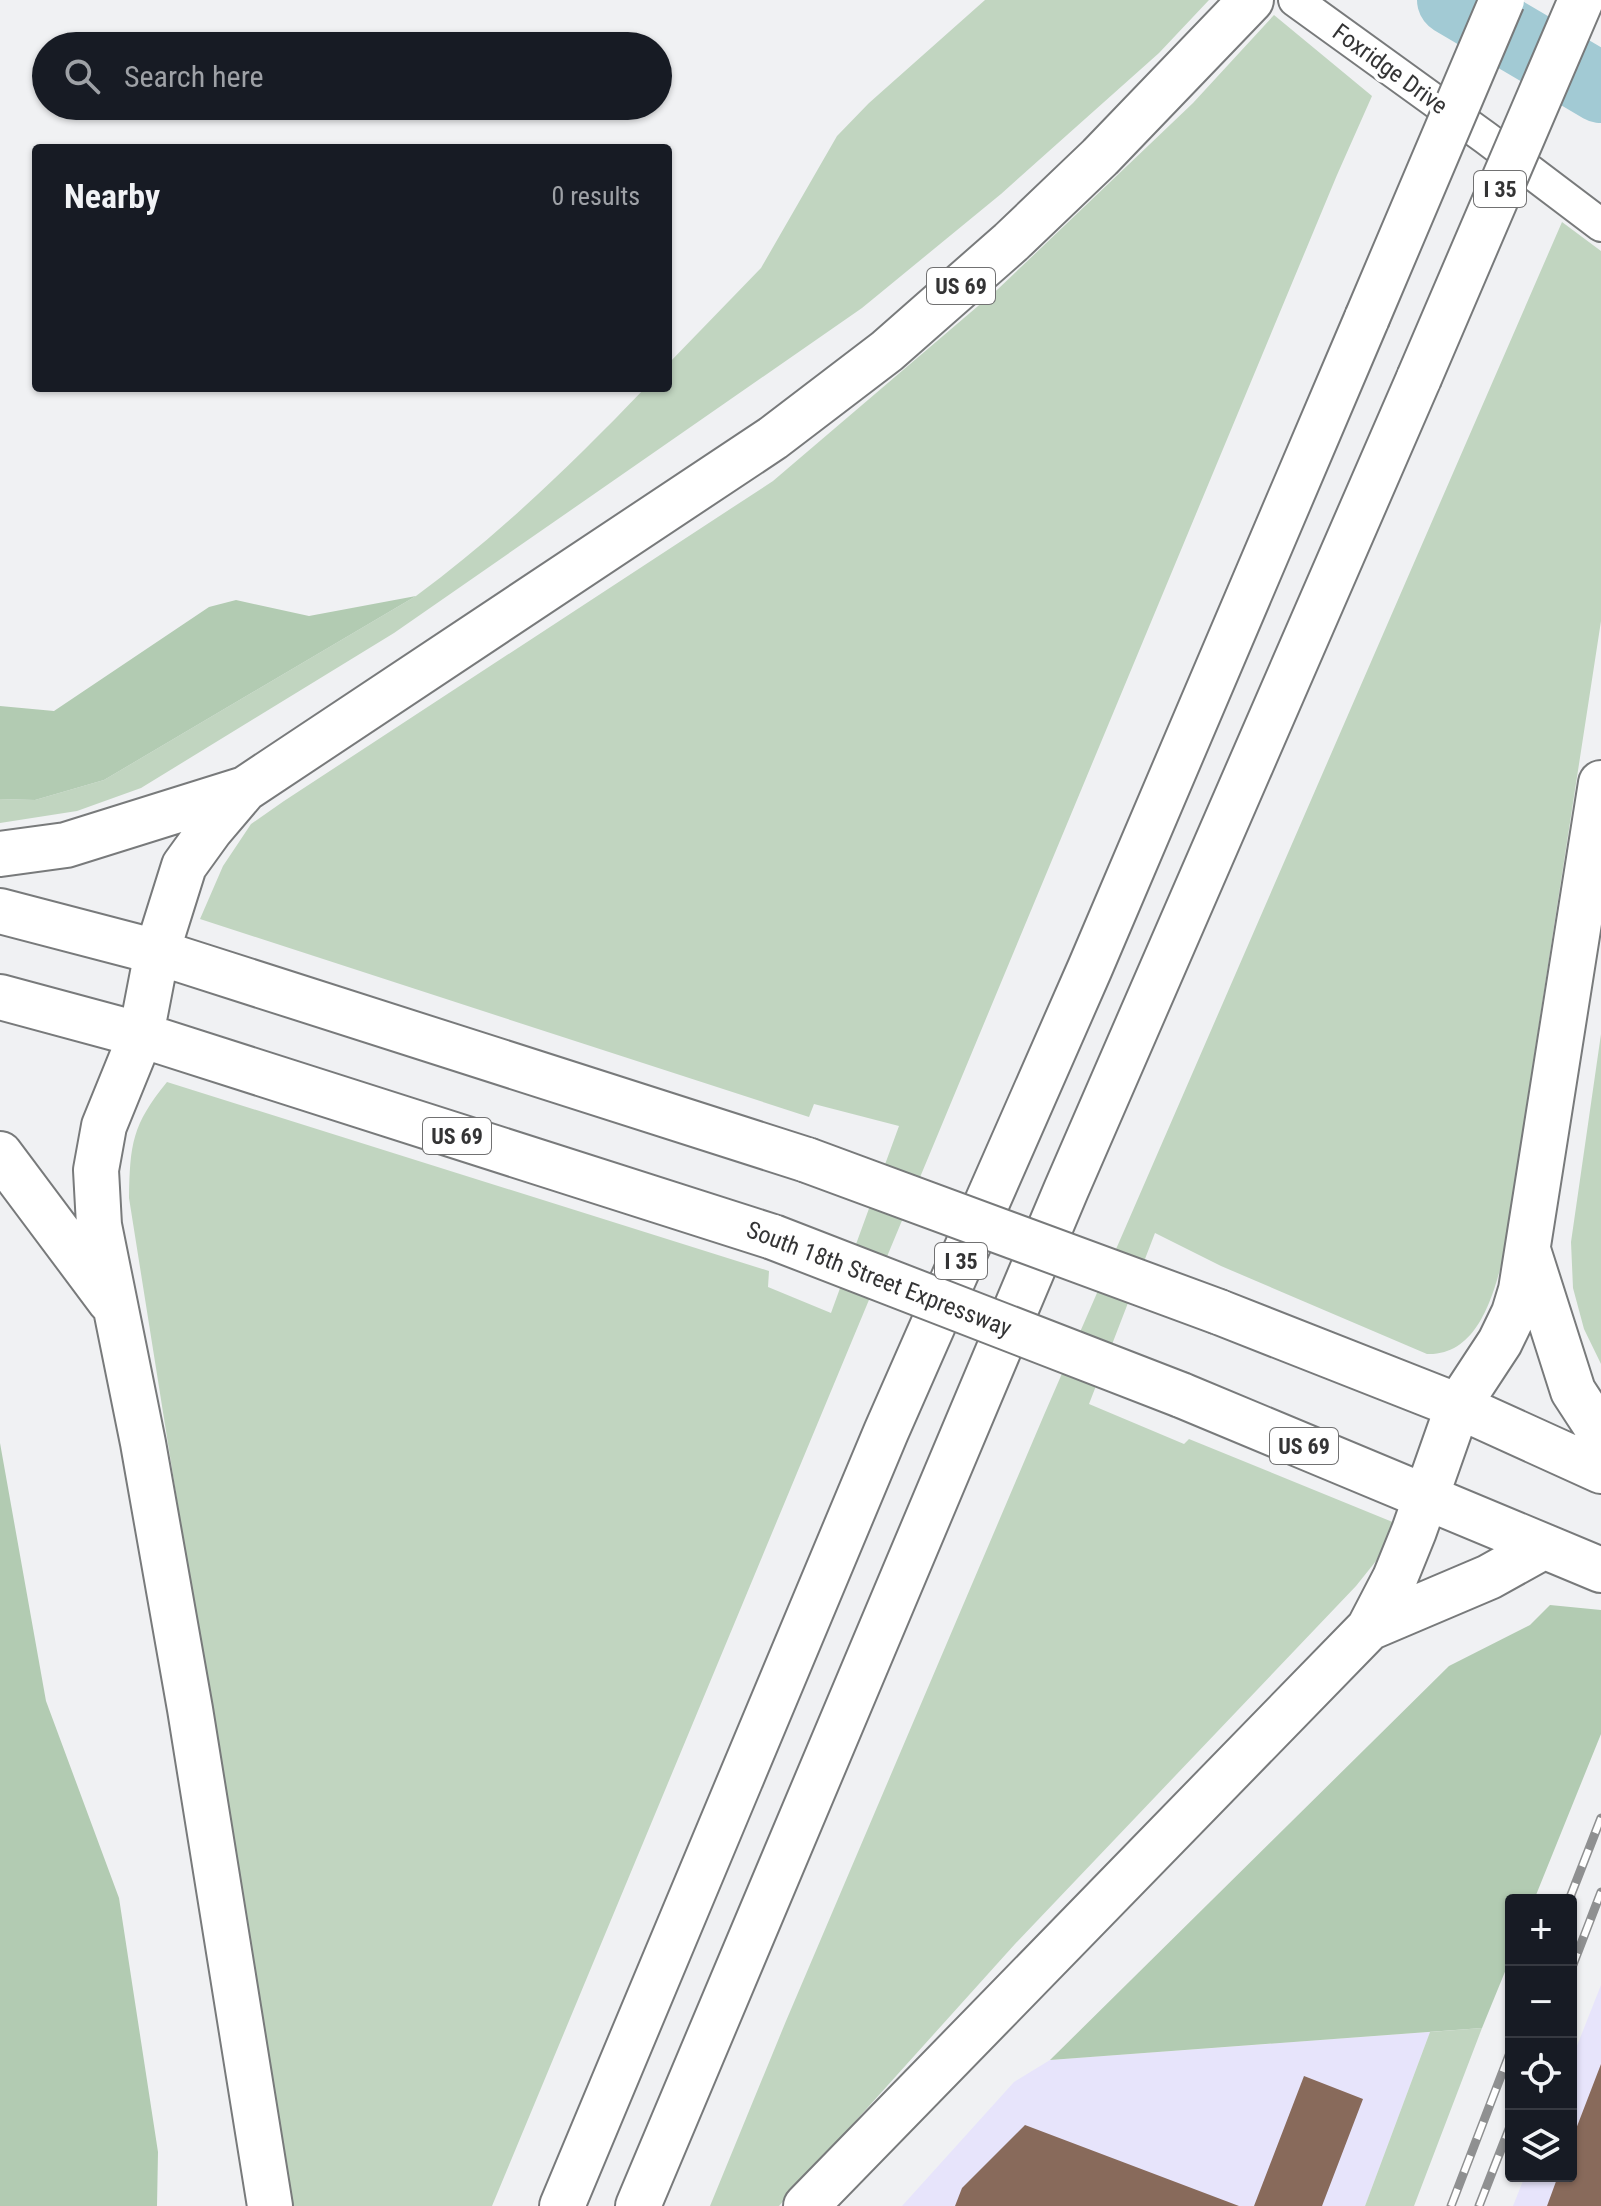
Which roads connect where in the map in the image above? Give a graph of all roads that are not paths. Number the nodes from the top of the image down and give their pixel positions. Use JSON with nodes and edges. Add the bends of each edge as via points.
{"nodes":[{"id":1,"x":1251,"y":0,"type":"edge"},
{"id":2,"x":1295,"y":0,"type":"edge"},
{"id":3,"x":1502,"y":0,"type":"edge"},
{"id":4,"x":1581,"y":0,"type":"edge"},
{"id":5,"x":1601,"y":225,"type":"edge"},
{"id":6,"x":1601,"y":783,"type":"edge"},
{"id":7,"x":245,"y":789,"type":"junction"},
{"id":8,"x":0,"y":854,"type":"edge"},
{"id":9,"x":0,"y":911,"type":"edge"},
{"id":10,"x":157,"y":952,"type":"junction"},
{"id":11,"x":0,"y":997,"type":"edge"},
{"id":12,"x":141,"y":1035,"type":"junction"},
{"id":13,"x":0,"y":1154,"type":"edge"},
{"id":14,"x":1528,"y":1250,"type":"junction"},
{"id":15,"x":117,"y":1309,"type":"junction"},
{"id":16,"x":1458,"y":1406,"type":"junction"},
{"id":17,"x":1601,"y":1434,"type":"edge"},
{"id":18,"x":1601,"y":1471,"type":"edge"},
{"id":19,"x":1427,"y":1497,"type":"junction"},
{"id":20,"x":1543,"y":1547,"type":"junction"},
{"id":21,"x":1601,"y":1570,"type":"edge"},
{"id":22,"x":1369,"y":1628,"type":"junction"},
{"id":23,"x":270,"y":2206,"type":"edge"},
{"id":24,"x":562,"y":2206,"type":"edge"},
{"id":25,"x":638,"y":2206,"type":"edge"},
{"id":26,"x":806,"y":2206,"type":"edge"}],
"edges":[{"from":1,"to":7,"type":"main road","number":"US 69","via":[[1137,120],[887,351],[773,438]]},
{"from":2,"to":5,"type":"street","name":"Foxridge Drive"},
{"from":3,"to":24,"type":"main road","number":"I 35","bridge":true,"via":[[1090,968],[886,1432]]},
{"from":4,"to":25,"type":"main road","number":"I 35","bridge":true,"via":[[1072,1175]]},
{"from":6,"to":14,"type":"main road"},
{"from":7,"to":8,"type":"main road","via":[[66,845]]},
{"from":7,"to":10,"type":"main road","number":"US 69","via":[[184,866]]},
{"from":9,"to":10,"type":"main road"},
{"from":10,"to":12,"type":"main road","number":"US 69"},
{"from":10,"to":16,"type":"main road","bridge":true,"via":[[807,1160]]},
{"from":11,"to":12,"type":"main road","name":"South 18th Street Expressway"},
{"from":12,"to":15,"type":"main road","via":[[104,1126],[96,1170],[99,1225]]},
{"from":12,"to":19,"type":"main road","name":"South 18th Street Expressway","number":"US 69","bridge":true,"via":[[773,1237]]},
{"from":13,"to":15,"type":"main road"},
{"from":14,"to":16,"type":"main road","via":[[1514,1313]]},
{"from":14,"to":17,"type":"main road","via":[[1573,1391]]},
{"from":15,"to":23,"type":"main road","via":[[187,1693]]},
{"from":16,"to":18,"type":"main road"},
{"from":16,"to":19,"type":"main road"},
{"from":19,"to":20,"type":"main road","name":"South 18th Street Expressway","number":"US 69"},
{"from":19,"to":22,"type":"main road"},
{"from":20,"to":21,"type":"main road","name":"South 18th Street Expressway","number":"US 69"},
{"from":20,"to":22,"type":"main road","via":[[1489,1577]]},
{"from":22,"to":26,"type":"main road"}]}
